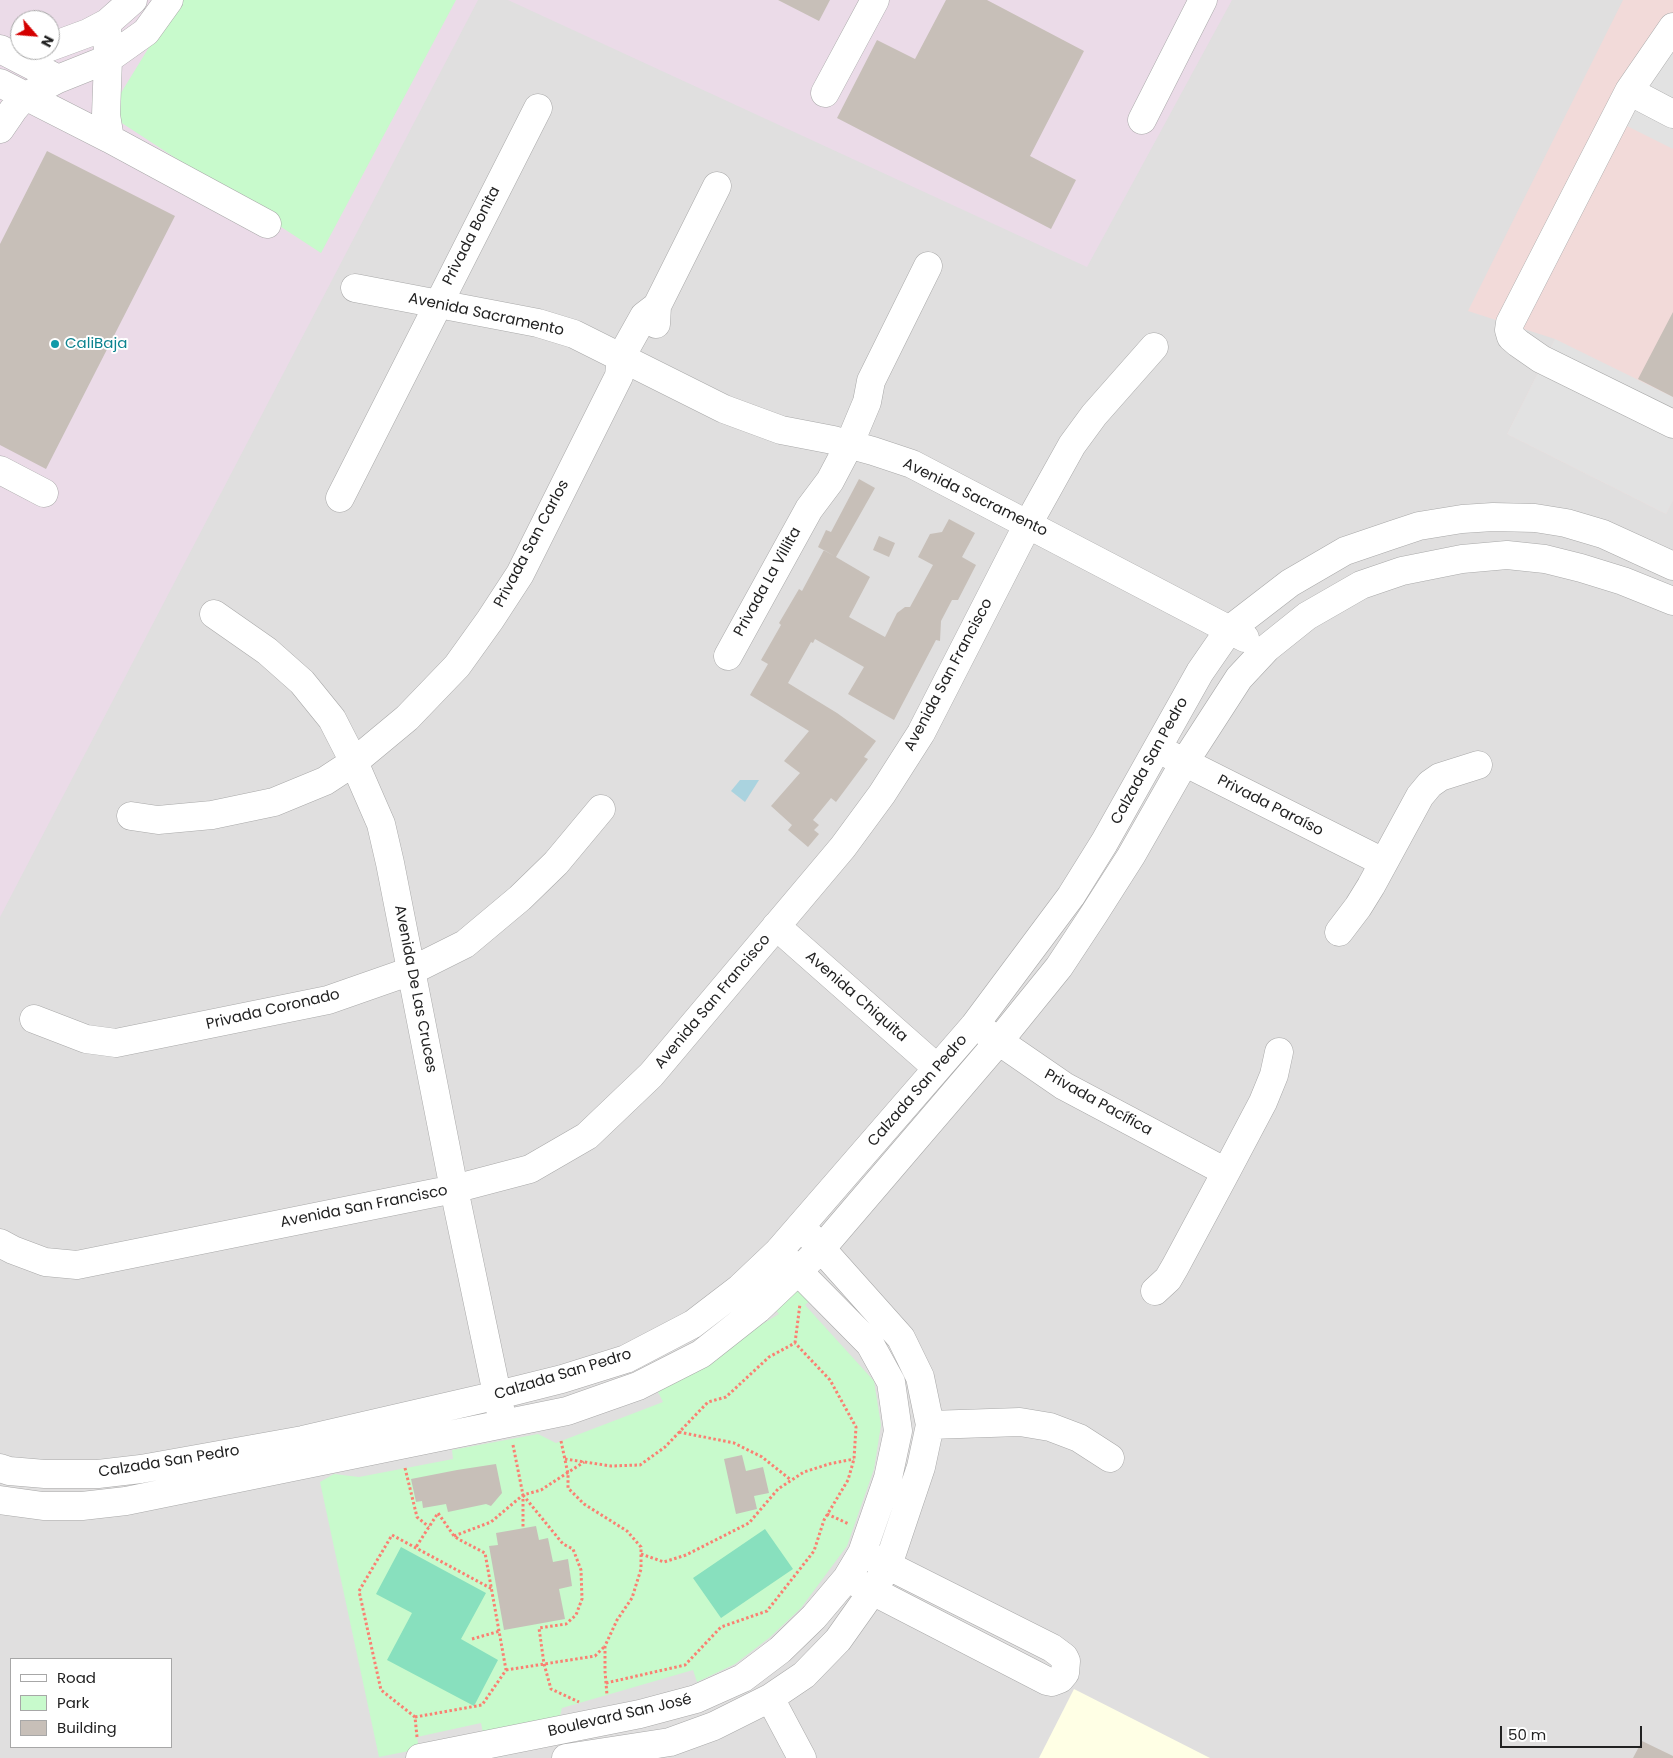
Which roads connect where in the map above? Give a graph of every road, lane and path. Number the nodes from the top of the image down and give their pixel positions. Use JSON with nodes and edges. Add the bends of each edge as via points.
{"nodes":[{"id":1,"x":133,"y":0,"type":"edge"},
{"id":2,"x":169,"y":0,"type":"edge"},
{"id":3,"x":875,"y":0,"type":"edge"},
{"id":4,"x":1203,"y":0,"type":"edge"},
{"id":5,"x":106,"y":23,"type":"junction"},
{"id":6,"x":1673,"y":27,"type":"edge"},
{"id":7,"x":60,"y":43,"type":"edge"},
{"id":8,"x":108,"y":59,"type":"junction"},
{"id":9,"x":21,"y":60,"type":"edge"},
{"id":10,"x":58,"y":79,"type":"junction"},
{"id":11,"x":0,"y":84,"type":"edge"},
{"id":12,"x":1629,"y":91,"type":"junction"},
{"id":13,"x":826,"y":93,"type":"dead end"},
{"id":14,"x":24,"y":97,"type":"junction"},
{"id":15,"x":1670,"y":105,"type":"edge"},
{"id":16,"x":538,"y":108,"type":"dead end"},
{"id":17,"x":1142,"y":120,"type":"dead end"},
{"id":18,"x":0,"y":129,"type":"edge"},
{"id":19,"x":110,"y":139,"type":"junction"},
{"id":20,"x":717,"y":186,"type":"dead end"},
{"id":21,"x":267,"y":224,"type":"dead end"},
{"id":22,"x":928,"y":266,"type":"dead end"},
{"id":23,"x":355,"y":288,"type":"dead end"},
{"id":24,"x":437,"y":305,"type":"junction"},
{"id":25,"x":1154,"y":347,"type":"dead end"},
{"id":26,"x":625,"y":366,"type":"junction"},
{"id":27,"x":1673,"y":424,"type":"edge"},
{"id":28,"x":841,"y":443,"type":"junction"},
{"id":29,"x":0,"y":470,"type":"edge"},
{"id":30,"x":44,"y":493,"type":"dead end"},
{"id":31,"x":340,"y":498,"type":"dead end"},
{"id":32,"x":1028,"y":524,"type":"junction"},
{"id":33,"x":1673,"y":566,"type":"edge"},
{"id":34,"x":1673,"y":601,"type":"edge"},
{"id":35,"x":214,"y":614,"type":"dead end"},
{"id":36,"x":1229,"y":630,"type":"junction"},
{"id":37,"x":1267,"y":648,"type":"junction"},
{"id":38,"x":728,"y":656,"type":"dead end"},
{"id":39,"x":1158,"y":749,"type":"junction"},
{"id":40,"x":354,"y":762,"type":"junction"},
{"id":41,"x":1184,"y":762,"type":"junction"},
{"id":42,"x":1478,"y":764,"type":"dead end"},
{"id":43,"x":602,"y":809,"type":"dead end"},
{"id":44,"x":131,"y":816,"type":"dead end"},
{"id":45,"x":1383,"y":862,"type":"junction"},
{"id":46,"x":776,"y":926,"type":"junction"},
{"id":47,"x":1339,"y":932,"type":"dead end"},
{"id":48,"x":411,"y":971,"type":"junction"},
{"id":49,"x":34,"y":1019,"type":"dead end"},
{"id":50,"x":974,"y":1026,"type":"junction"},
{"id":51,"x":999,"y":1041,"type":"junction"},
{"id":52,"x":1279,"y":1052,"type":"dead end"},
{"id":53,"x":937,"y":1068,"type":"junction"},
{"id":54,"x":1226,"y":1172,"type":"junction"},
{"id":55,"x":454,"y":1189,"type":"junction"},
{"id":56,"x":802,"y":1226,"type":"junction"},
{"id":57,"x":0,"y":1243,"type":"edge"},
{"id":58,"x":821,"y":1249,"type":"junction"},
{"id":59,"x":778,"y":1252,"type":"junction"},
{"id":60,"x":800,"y":1284,"type":"junction"},
{"id":61,"x":1155,"y":1291,"type":"dead end"},
{"id":62,"x":796,"y":1344,"type":"junction"},
{"id":63,"x":498,"y":1395,"type":"junction"},
{"id":64,"x":930,"y":1425,"type":"junction"},
{"id":65,"x":508,"y":1432,"type":"junction"},
{"id":66,"x":678,"y":1432,"type":"junction"},
{"id":67,"x":561,"y":1442,"type":"dead end"},
{"id":68,"x":306,"y":1452,"type":"junction"},
{"id":69,"x":1110,"y":1458,"type":"dead end"},
{"id":70,"x":565,"y":1459,"type":"junction"},
{"id":71,"x":854,"y":1459,"type":"junction"},
{"id":72,"x":584,"y":1462,"type":"junction"},
{"id":73,"x":0,"y":1468,"type":"edge"},
{"id":74,"x":405,"y":1468,"type":"dead end"},
{"id":75,"x":45,"y":1474,"type":"junction"},
{"id":76,"x":568,"y":1474,"type":"junction"},
{"id":77,"x":791,"y":1480,"type":"junction"},
{"id":78,"x":523,"y":1495,"type":"junction"},
{"id":79,"x":0,"y":1500,"type":"edge"},
{"id":80,"x":43,"y":1506,"type":"junction"},
{"id":81,"x":827,"y":1514,"type":"junction"},
{"id":82,"x":854,"y":1526,"type":"dead end"},
{"id":83,"x":429,"y":1527,"type":"junction"},
{"id":84,"x":523,"y":1528,"type":"dead end"},
{"id":85,"x":454,"y":1536,"type":"junction"},
{"id":86,"x":416,"y":1547,"type":"junction"},
{"id":87,"x":862,"y":1553,"type":"junction"},
{"id":88,"x":641,"y":1554,"type":"junction"},
{"id":89,"x":888,"y":1565,"type":"junction"},
{"id":90,"x":847,"y":1578,"type":"junction"},
{"id":91,"x":492,"y":1588,"type":"junction"},
{"id":92,"x":872,"y":1592,"type":"junction"},
{"id":93,"x":500,"y":1632,"type":"junction"},
{"id":94,"x":472,"y":1639,"type":"dead end"},
{"id":95,"x":605,"y":1646,"type":"junction"},
{"id":96,"x":544,"y":1664,"type":"junction"},
{"id":97,"x":506,"y":1670,"type":"junction"},
{"id":98,"x":606,"y":1683,"type":"junction"},
{"id":99,"x":607,"y":1695,"type":"dead end"},
{"id":100,"x":770,"y":1698,"type":"junction"},
{"id":101,"x":578,"y":1715,"type":"junction"},
{"id":102,"x":415,"y":1717,"type":"junction"},
{"id":103,"x":419,"y":1748,"type":"edge"},
{"id":104,"x":474,"y":1753,"type":"edge"},
{"id":105,"x":576,"y":1757,"type":"edge"},
{"id":106,"x":802,"y":1758,"type":"edge"}],
"edges":[{"from":1,"to":5,"type":"street"},
{"from":2,"to":8,"type":"street","via":[[146,32]]},
{"from":3,"to":13,"type":"street"},
{"from":4,"to":17,"type":"street"},
{"from":5,"to":7,"type":"street"},
{"from":5,"to":8,"type":"street"},
{"from":6,"to":12,"type":"street"},
{"from":8,"to":10,"type":"street"},
{"from":8,"to":19,"type":"street","via":[[106,99]]},
{"from":9,"to":10,"type":"street"},
{"from":10,"to":14,"type":"street"},
{"from":11,"to":14,"type":"street"},
{"from":12,"to":15,"type":"street"},
{"from":12,"to":27,"type":"street","via":[[1508,330],[1518,343],[1541,359]]},
{"from":14,"to":18,"type":"street"},
{"from":14,"to":19,"type":"street"},
{"from":16,"to":24,"type":"street","name":"Privada Bonita"},
{"from":19,"to":21,"type":"street"},
{"from":20,"to":26,"type":"street","name":"Privada San Carlos","via":[[658,306],[644,316]]},
{"from":22,"to":28,"type":"street","name":"Privada La Villita","via":[[871,381],[858,395]]},
{"from":23,"to":24,"type":"street","name":"Avenida Sacramento"},
{"from":24,"to":26,"type":"street","name":"Avenida Sacramento","via":[[538,323],[574,334]]},
{"from":24,"to":31,"type":"street","name":"Privada Bonita"},
{"from":25,"to":32,"type":"street","name":"Avenida San Francisco","via":[[1072,445]]},
{"from":26,"to":28,"type":"street","name":"Avenida Sacramento","via":[[724,410],[781,430]]},
{"from":26,"to":40,"type":"street","name":"Privada San Carlos","via":[[520,574],[490,620],[457,666],[407,718]]},
{"from":28,"to":32,"type":"street","name":"Avenida Sacramento","via":[[912,464]]},
{"from":28,"to":38,"type":"street","name":"Privada La Villita","via":[[811,486],[809,509]]},
{"from":29,"to":30,"type":"street"},
{"from":32,"to":36,"type":"street","name":"Avenida Sacramento"},
{"from":32,"to":46,"type":"street","name":"Avenida San Francisco","via":[[921,733],[843,847]]},
{"from":33,"to":36,"type":"street","name":"Calzada San Pedro","via":[[1603,534],[1566,523],[1527,518],[1462,519],[1419,526],[1345,552],[1290,583]]},
{"from":34,"to":37,"type":"street","name":"Calzada San Pedro","via":[[1623,581],[1545,559],[1507,555],[1462,559],[1402,571],[1361,585],[1307,616]]},
{"from":35,"to":40,"type":"street","name":"Avenida De Las Cruces","via":[[267,650],[302,682],[332,719]]},
{"from":36,"to":37,"type":"street","name":"Avenida Sacramento"},
{"from":36,"to":39,"type":"street","name":"Calzada San Pedro","via":[[1200,672]]},
{"from":37,"to":41,"type":"street","name":"Calzada San Pedro","via":[[1240,678]]},
{"from":39,"to":41,"type":"street","name":"Privada Paraíso"},
{"from":39,"to":50,"type":"street","name":"Calzada San Pedro","via":[[1071,896]]},
{"from":40,"to":44,"type":"street","name":"Privada San Carlos","via":[[325,781],[274,802],[212,815],[158,820]]},
{"from":40,"to":48,"type":"street","name":"Avenida De Las Cruces","via":[[381,824]]},
{"from":41,"to":45,"type":"street","name":"Privada Paraíso"},
{"from":41,"to":51,"type":"street","name":"Calzada San Pedro","via":[[1131,856],[1084,929]]},
{"from":42,"to":45,"type":"street","via":[[1440,777],[1430,784]]},
{"from":43,"to":48,"type":"street","name":"Privada Coronado","via":[[556,863],[520,898],[465,944]]},
{"from":45,"to":47,"type":"street","via":[[1358,907]]},
{"from":46,"to":53,"type":"street","name":"Avenida Chiquita"},
{"from":46,"to":55,"type":"street","name":"Avenida San Francisco","via":[[651,1075],[587,1136],[530,1168]]},
{"from":48,"to":49,"type":"street","name":"Privada Coronado","via":[[328,1000],[116,1043],[86,1039]]},
{"from":48,"to":55,"type":"street","name":"Avenida De Las Cruces"},
{"from":50,"to":51,"type":"street","name":"Privada Pacífica"},
{"from":50,"to":53,"type":"street","name":"Calzada San Pedro"},
{"from":51,"to":54,"type":"street","name":"Privada Pacífica","via":[[1050,1078]]},
{"from":51,"to":58,"type":"street","name":"Calzada San Pedro"},
{"from":52,"to":54,"type":"street","via":[[1262,1102]]},
{"from":53,"to":56,"type":"street","name":"Calzada San Pedro"},
{"from":54,"to":61,"type":"street","via":[[1168,1279]]},
{"from":55,"to":57,"type":"street","name":"Avenida San Francisco","via":[[77,1265],[45,1262]]},
{"from":55,"to":63,"type":"street","name":"Avenida De Las Cruces"},
{"from":56,"to":58,"type":"street","name":"Boulevard San José"},
{"from":56,"to":59,"type":"street","name":"Calzada San Pedro"},
{"from":58,"to":60,"type":"street","name":"Calzada San Pedro"},
{"from":58,"to":64,"type":"street","name":"Boulevard San José","via":[[901,1338],[920,1377]]},
{"from":59,"to":60,"type":"street","name":"Boulevard San José"},
{"from":59,"to":63,"type":"street","name":"Calzada San Pedro","via":[[740,1288],[693,1324],[626,1359]]},
{"from":60,"to":62,"type":"path"},
{"from":60,"to":65,"type":"street","name":"Calzada San Pedro","via":[[758,1309],[700,1354],[638,1386]]},
{"from":60,"to":87,"type":"street","name":"Boulevard San José","via":[[870,1344],[891,1382],[898,1431],[888,1478]]},
{"from":62,"to":66,"type":"path","via":[[769,1357],[726,1397],[708,1402]]},
{"from":62,"to":71,"type":"path","via":[[830,1380],[856,1427]]},
{"from":63,"to":65,"type":"street","name":"Avenida De Las Cruces"},
{"from":63,"to":68,"type":"street","name":"Calzada San Pedro"},
{"from":64,"to":69,"type":"street","via":[[1020,1422],[1050,1427],[1079,1438]]},
{"from":64,"to":89,"type":"street","name":"Boulevard San José","via":[[921,1467]]},
{"from":65,"to":68,"type":"street","name":"Calzada San Pedro"},
{"from":65,"to":78,"type":"path"},
{"from":66,"to":72,"type":"path","via":[[665,1447],[640,1465],[611,1466]]},
{"from":66,"to":77,"type":"path","via":[[734,1443],[762,1457]]},
{"from":67,"to":70,"type":"path"},
{"from":68,"to":75,"type":"street","name":"Calzada San Pedro","via":[[98,1474]]},
{"from":68,"to":80,"type":"street","name":"Calzada San Pedro","via":[[126,1501]]},
{"from":70,"to":72,"type":"path"},
{"from":70,"to":76,"type":"path"},
{"from":71,"to":77,"type":"path","via":[[804,1472]]},
{"from":71,"to":81,"type":"path","via":[[848,1480]]},
{"from":72,"to":76,"type":"path"},
{"from":73,"to":75,"type":"street","name":"Calzada San Pedro"},
{"from":74,"to":83,"type":"path","via":[[417,1517]]},
{"from":75,"to":80,"type":"street"},
{"from":76,"to":78,"type":"path","via":[[541,1490]]},
{"from":76,"to":88,"type":"path","via":[[568,1488],[584,1504],[627,1530],[641,1547]]},
{"from":77,"to":88,"type":"path","via":[[778,1489],[749,1523],[686,1555],[664,1562]]},
{"from":78,"to":84,"type":"path"},
{"from":78,"to":85,"type":"path","via":[[491,1522]]},
{"from":78,"to":96,"type":"path","via":[[563,1544],[573,1549],[581,1570],[582,1599],[576,1615],[566,1624],[539,1628]]},
{"from":79,"to":80,"type":"street","name":"Calzada San Pedro"},
{"from":81,"to":82,"type":"path"},
{"from":81,"to":98,"type":"path","via":[[814,1550],[767,1612],[721,1627],[685,1665]]},
{"from":83,"to":85,"type":"path","via":[[438,1514]]},
{"from":83,"to":86,"type":"path"},
{"from":85,"to":91,"type":"path","via":[[485,1553]]},
{"from":86,"to":91,"type":"path"},
{"from":86,"to":102,"type":"path","via":[[392,1534],[359,1591],[381,1690]]},
{"from":87,"to":89,"type":"street"},
{"from":87,"to":90,"type":"street","name":"Boulevard San José"},
{"from":88,"to":95,"type":"path","via":[[632,1598]]},
{"from":89,"to":92,"type":"street","name":"Boulevard San José"},
{"from":89,"to":92,"type":"street","via":[[1052,1648],[1066,1661],[1064,1673],[1060,1679],[1047,1681]]},
{"from":90,"to":92,"type":"street"},
{"from":90,"to":101,"type":"street","name":"Boulevard San José","via":[[780,1650],[743,1678],[696,1699],[640,1714]]},
{"from":91,"to":93,"type":"path"},
{"from":92,"to":100,"type":"street","name":"Boulevard San José","via":[[838,1640],[804,1675]]},
{"from":93,"to":94,"type":"path"},
{"from":93,"to":97,"type":"path"},
{"from":95,"to":96,"type":"path","via":[[595,1656]]},
{"from":95,"to":98,"type":"path"},
{"from":96,"to":97,"type":"path"},
{"from":96,"to":101,"type":"path","via":[[551,1688]]},
{"from":97,"to":102,"type":"path","via":[[482,1705]]},
{"from":98,"to":99,"type":"path"},
{"from":100,"to":105,"type":"street","name":"Boulevard San José","via":[[714,1726],[670,1742]]},
{"from":100,"to":106,"type":"street"},
{"from":101,"to":104,"type":"street","name":"Boulevard San José"},
{"from":101,"to":105,"type":"street"},
{"from":102,"to":103,"type":"path"},
{"from":103,"to":104,"type":"street","name":"Boulevard San José"}]}
